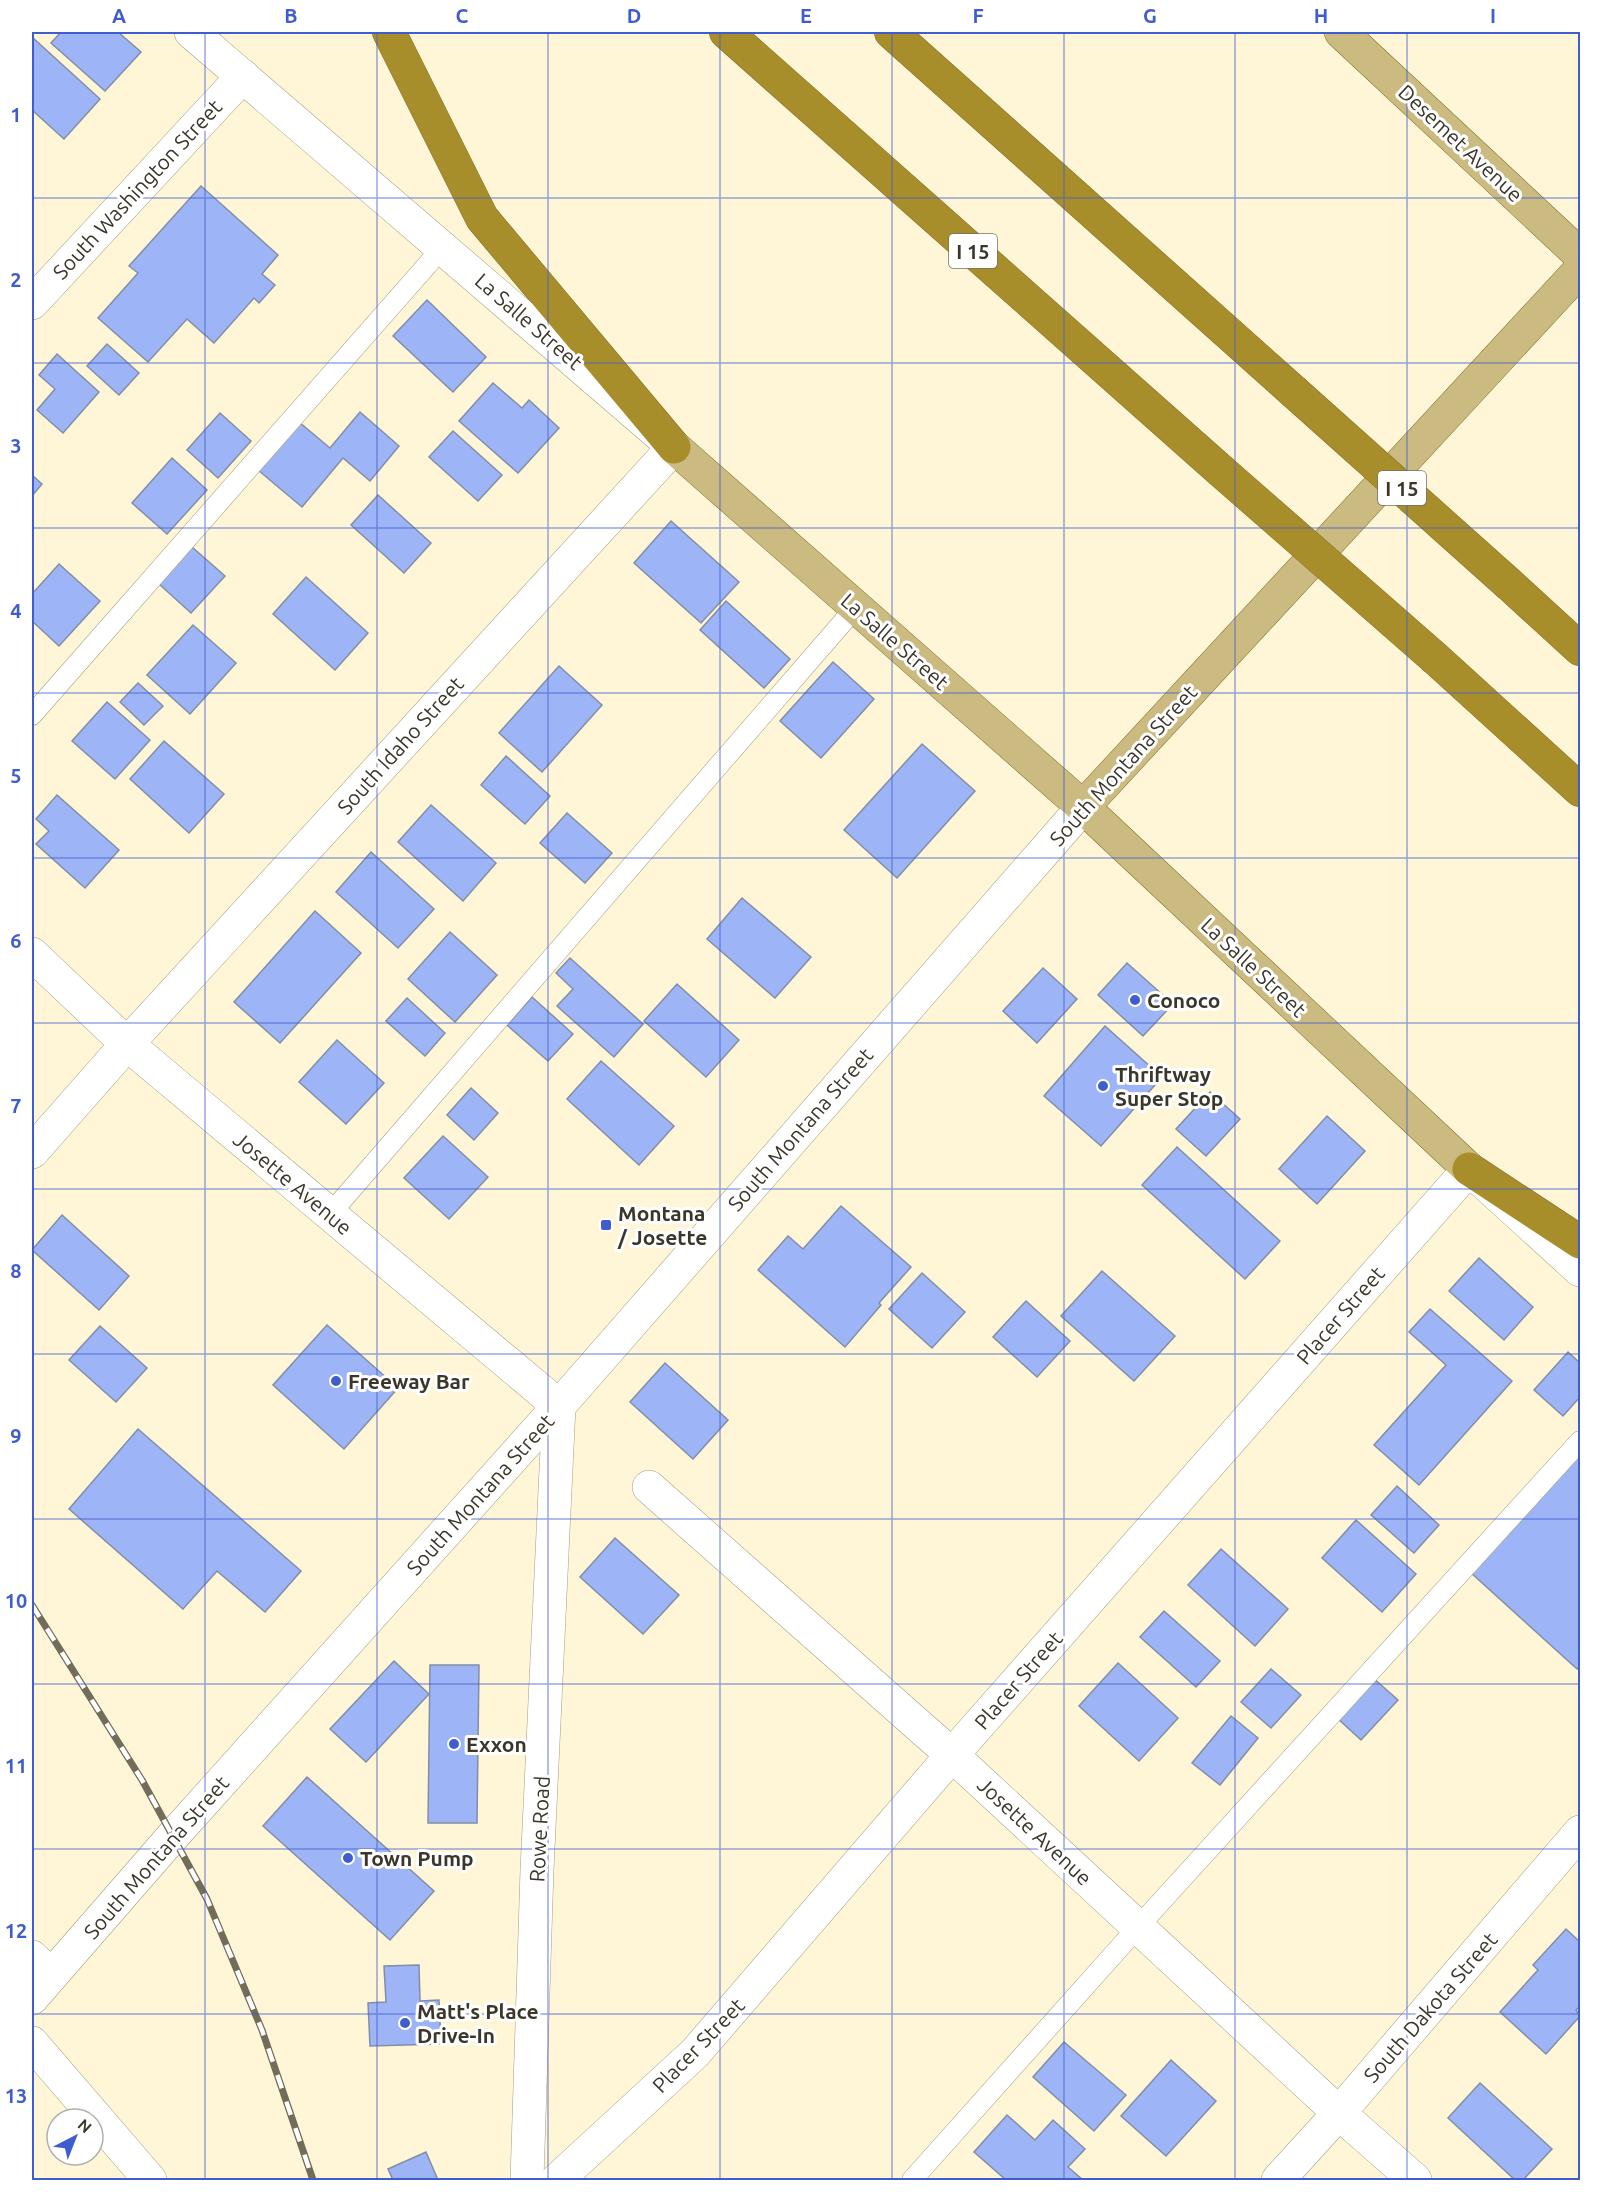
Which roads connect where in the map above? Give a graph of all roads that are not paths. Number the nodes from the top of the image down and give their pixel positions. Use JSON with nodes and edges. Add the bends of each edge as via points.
{"nodes":[{"id":1,"x":190,"y":32,"type":"edge"},
{"id":2,"x":389,"y":32,"type":"edge"},
{"id":3,"x":726,"y":32,"type":"edge"},
{"id":4,"x":891,"y":32,"type":"edge"},
{"id":5,"x":1341,"y":32,"type":"edge"},
{"id":6,"x":243,"y":76,"type":"junction"},
{"id":7,"x":443,"y":247,"type":"junction"},
{"id":8,"x":1581,"y":255,"type":"edge"},
{"id":9,"x":1581,"y":270,"type":"edge"},
{"id":10,"x":32,"y":303,"type":"edge"},
{"id":11,"x":674,"y":447,"type":"junction"},
{"id":12,"x":856,"y":607,"type":"junction"},
{"id":13,"x":1581,"y":649,"type":"edge"},
{"id":14,"x":32,"y":715,"type":"edge"},
{"id":15,"x":1581,"y":790,"type":"edge"},
{"id":16,"x":1083,"y":807,"type":"junction"},
{"id":17,"x":32,"y":954,"type":"edge"},
{"id":18,"x":127,"y":1044,"type":"junction"},
{"id":19,"x":32,"y":1152,"type":"edge"},
{"id":20,"x":1469,"y":1169,"type":"junction"},
{"id":21,"x":330,"y":1214,"type":"junction"},
{"id":22,"x":1581,"y":1242,"type":"edge"},
{"id":23,"x":1581,"y":1270,"type":"edge"},
{"id":24,"x":559,"y":1406,"type":"junction"},
{"id":25,"x":1581,"y":1441,"type":"edge"},
{"id":26,"x":649,"y":1487,"type":"dead end"},
{"id":27,"x":952,"y":1755,"type":"junction"},
{"id":28,"x":1581,"y":1832,"type":"edge"},
{"id":29,"x":1138,"y":1927,"type":"junction"},
{"id":30,"x":38,"y":1977,"type":"edge"},
{"id":31,"x":32,"y":2043,"type":"edge"},
{"id":32,"x":1340,"y":2113,"type":"junction"},
{"id":33,"x":150,"y":2181,"type":"edge"},
{"id":34,"x":527,"y":2181,"type":"edge"},
{"id":35,"x":557,"y":2181,"type":"edge"},
{"id":36,"x":912,"y":2181,"type":"edge"},
{"id":37,"x":1278,"y":2181,"type":"edge"},
{"id":38,"x":1415,"y":2181,"type":"edge"}],
"edges":[{"from":1,"to":6,"type":"street","name":"La Salle Street"},
{"from":2,"to":11,"type":"highway","via":[[482,218]]},
{"from":3,"to":15,"type":"highway","number":"I 15","bridge":true},
{"from":4,"to":13,"type":"highway","number":"I 15","bridge":true},
{"from":5,"to":8,"type":"main road","name":"Desemet Avenue"},
{"from":6,"to":7,"type":"street","name":"La Salle Street"},
{"from":6,"to":10,"type":"street","name":"South Washington Street"},
{"from":7,"to":11,"type":"street","name":"La Salle Street"},
{"from":7,"to":14,"type":"lane"},
{"from":9,"to":16,"type":"main road","name":"South Montana Street"},
{"from":11,"to":12,"type":"main road","name":"La Salle Street"},
{"from":11,"to":18,"type":"street","name":"South Idaho Street"},
{"from":12,"to":16,"type":"main road","name":"La Salle Street"},
{"from":12,"to":21,"type":"lane"},
{"from":16,"to":20,"type":"main road","name":"La Salle Street"},
{"from":16,"to":24,"type":"street","name":"South Montana Street"},
{"from":17,"to":18,"type":"street","name":"Josette Avenue"},
{"from":18,"to":19,"type":"street","name":"South Idaho Street"},
{"from":18,"to":21,"type":"street","name":"Josette Avenue"},
{"from":20,"to":22,"type":"highway"},
{"from":20,"to":23,"type":"street","name":"La Salle Street"},
{"from":20,"to":27,"type":"street","name":"Placer Street"},
{"from":21,"to":24,"type":"street","name":"Josette Avenue"},
{"from":24,"to":30,"type":"street","name":"South Montana Street","via":[[173,1836]]},
{"from":24,"to":34,"type":"street","name":"Rowe Road"},
{"from":25,"to":29,"type":"lane"},
{"from":26,"to":27,"type":"street","name":"Josette Avenue"},
{"from":27,"to":29,"type":"street","name":"Josette Avenue"},
{"from":27,"to":35,"type":"street","name":"Placer Street","via":[[695,2054]]},
{"from":28,"to":32,"type":"street","name":"South Dakota Street"},
{"from":29,"to":32,"type":"street","name":"Josette Avenue"},
{"from":29,"to":36,"type":"lane"},
{"from":31,"to":33,"type":"street"},
{"from":32,"to":37,"type":"street","name":"South Dakota Street"},
{"from":32,"to":38,"type":"street","name":"Josette Avenue"}]}
